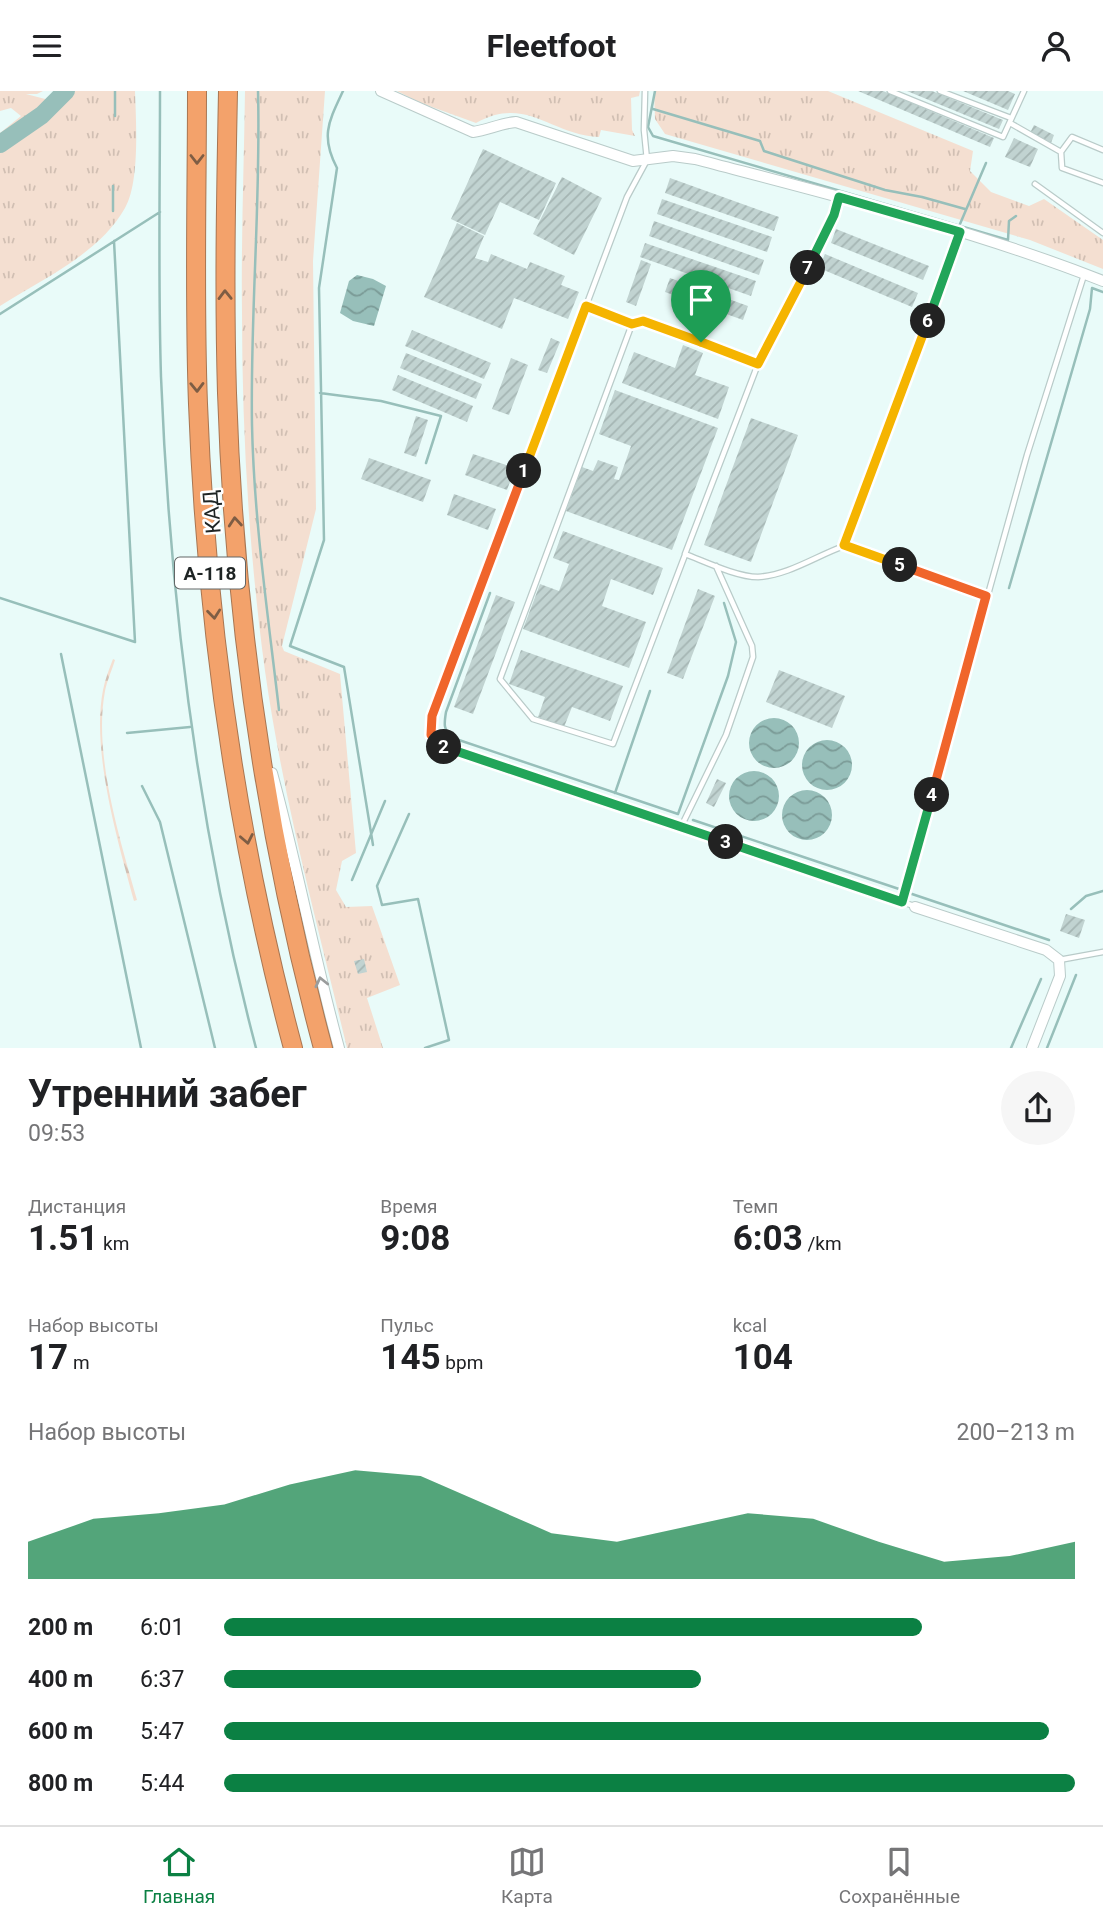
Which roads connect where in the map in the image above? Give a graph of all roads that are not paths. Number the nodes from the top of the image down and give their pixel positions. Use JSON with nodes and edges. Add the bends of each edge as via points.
{"nodes":[{"id":1,"x":197,"y":91,"type":"edge"},
{"id":2,"x":228,"y":91,"type":"edge"},
{"id":3,"x":381,"y":91,"type":"edge"},
{"id":4,"x":645,"y":91,"type":"edge"},
{"id":5,"x":890,"y":91,"type":"edge"},
{"id":6,"x":940,"y":91,"type":"edge"},
{"id":7,"x":1023,"y":91,"type":"edge"},
{"id":8,"x":1010,"y":121,"type":"junction"},
{"id":9,"x":1103,"y":149,"type":"edge"},
{"id":10,"x":1061,"y":152,"type":"junction"},
{"id":11,"x":647,"y":160,"type":"junction"},
{"id":12,"x":1103,"y":183,"type":"edge"},
{"id":13,"x":1035,"y":184,"type":"dead end"},
{"id":14,"x":839,"y":197,"type":"junction"},
{"id":15,"x":960,"y":232,"type":"junction"},
{"id":16,"x":1103,"y":233,"type":"edge"},
{"id":17,"x":1085,"y":274,"type":"junction"},
{"id":18,"x":1103,"y":281,"type":"edge"},
{"id":19,"x":586,"y":306,"type":"junction"},
{"id":20,"x":632,"y":324,"type":"junction"},
{"id":21,"x":758,"y":364,"type":"junction"},
{"id":22,"x":844,"y":545,"type":"junction"},
{"id":23,"x":685,"y":554,"type":"junction"},
{"id":24,"x":716,"y":566,"type":"junction"},
{"id":25,"x":986,"y":596,"type":"junction"},
{"id":26,"x":256,"y":717,"type":"junction"},
{"id":27,"x":681,"y":827,"type":"junction"},
{"id":28,"x":902,"y":902,"type":"junction"},
{"id":29,"x":915,"y":907,"type":"joint"},
{"id":30,"x":1103,"y":952,"type":"edge"},
{"id":31,"x":1059,"y":960,"type":"junction"},
{"id":32,"x":293,"y":1048,"type":"edge"},
{"id":33,"x":323,"y":1048,"type":"edge"},
{"id":34,"x":339,"y":1048,"type":"edge"},
{"id":35,"x":1032,"y":1048,"type":"edge"}],
"edges":[{"from":1,"to":32,"type":"highway","name":"КАД","number":"А-118","one_way":true,"via":[[198,404],[214,615],[240,805]]},
{"from":26,"to":2,"type":"highway","name":"КАД","number":"А-118","one_way":true,"via":[[227,395]]},
{"from":3,"to":11,"type":"street","via":[[473,132],[516,122],[620,158]]},
{"from":4,"to":11,"type":"lane"},
{"from":5,"to":8,"type":"lane","via":[[1003,137]]},
{"from":6,"to":8,"type":"lane"},
{"from":7,"to":8,"type":"lane"},
{"from":8,"to":10,"type":"lane"},
{"from":9,"to":10,"type":"lane","via":[[1072,137]]},
{"from":10,"to":12,"type":"lane","via":[[1062,168]]},
{"from":11,"to":14,"type":"street","via":[[695,159]]},
{"from":11,"to":19,"type":"lane","via":[[627,197]]},
{"from":13,"to":16,"type":"lane"},
{"from":14,"to":15,"type":"street"},
{"from":14,"to":21,"type":"lane"},
{"from":15,"to":17,"type":"street"},
{"from":15,"to":22,"type":"lane"},
{"from":17,"to":18,"type":"street"},
{"from":17,"to":25,"type":"lane"},
{"from":19,"to":20,"type":"lane"},
{"from":19,"to":27,"type":"lane","via":[[432,716],[431,735],[445,748]]},
{"from":20,"to":21,"type":"lane","via":[[643,321]]},
{"from":20,"to":23,"type":"lane","via":[[500,679],[533,719],[613,744]]},
{"from":21,"to":23,"type":"lane"},
{"from":22,"to":24,"type":"lane","via":[[787,571],[756,577]]},
{"from":22,"to":25,"type":"lane"},
{"from":23,"to":24,"type":"lane"},
{"from":24,"to":27,"type":"lane","via":[[753,657],[726,735]]},
{"from":25,"to":28,"type":"lane"},
{"from":26,"to":33,"type":"highway","name":"КАД","number":"А-118","via":[[286,890]]},
{"from":34,"to":26,"type":"street","one_way":true},
{"from":27,"to":28,"type":"lane"},
{"from":28,"to":29,"type":"lane"},
{"from":29,"to":31,"type":"street","via":[[1046,950]]},
{"from":30,"to":31,"type":"lane"},
{"from":31,"to":35,"type":"street","via":[[1060,976]]}]}
